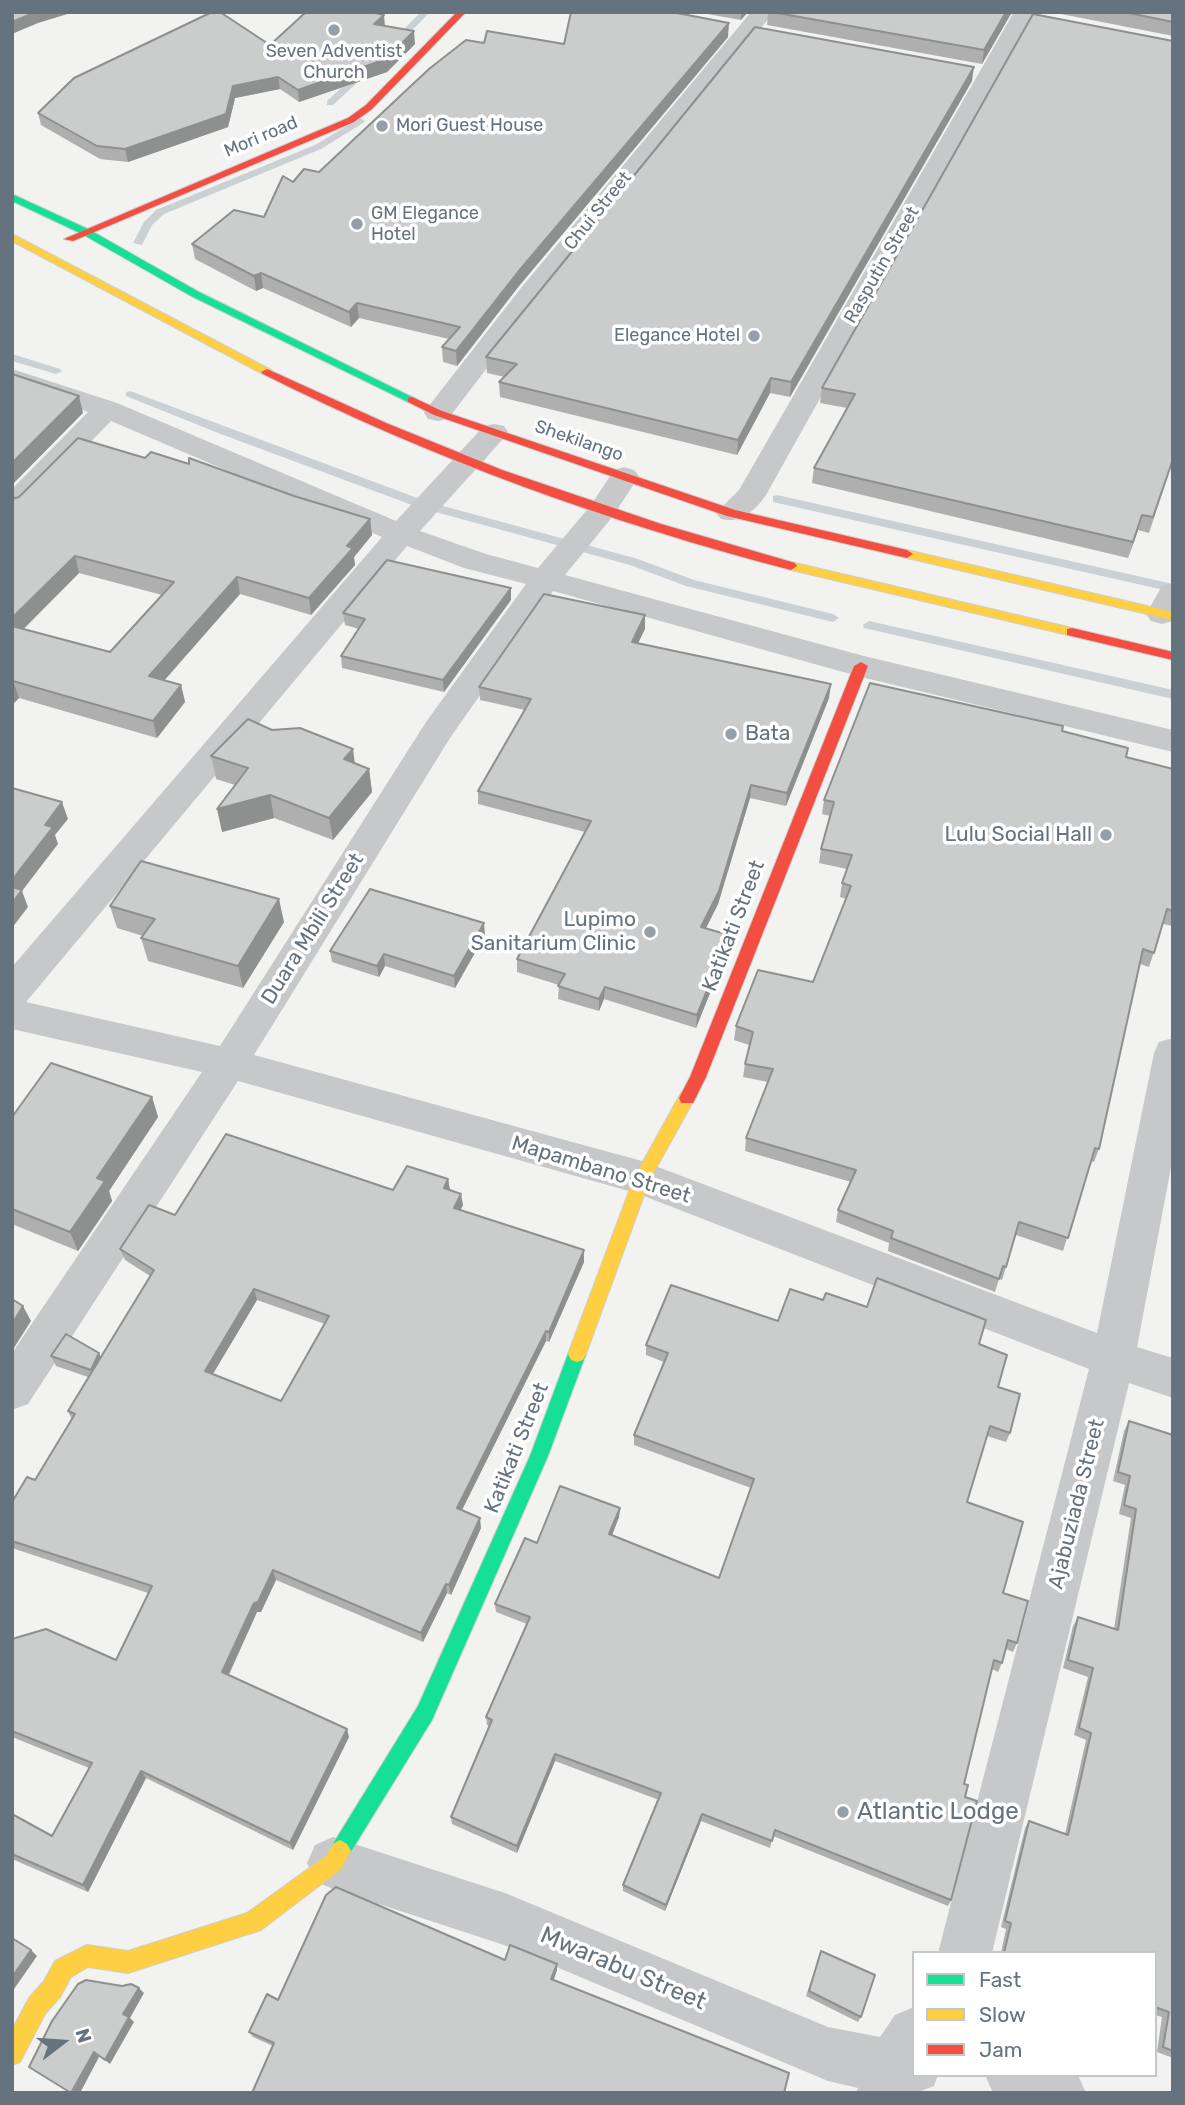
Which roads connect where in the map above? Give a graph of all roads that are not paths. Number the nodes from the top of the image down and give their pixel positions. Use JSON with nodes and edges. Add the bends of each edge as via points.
{"nodes":[{"id":1,"x":462,"y":12,"type":"edge"},
{"id":2,"x":1032,"y":17,"type":"edge"},
{"id":3,"x":755,"y":22,"type":"edge"},
{"id":4,"x":722,"y":26,"type":"edge"},
{"id":5,"x":775,"y":36,"type":"edge"},
{"id":6,"x":963,"y":70,"type":"edge"},
{"id":7,"x":990,"y":75,"type":"junction"},
{"id":8,"x":12,"y":197,"type":"edge"},
{"id":9,"x":86,"y":232,"type":"junction"},
{"id":10,"x":12,"y":237,"type":"edge"},
{"id":11,"x":43,"y":251,"type":"junction"},
{"id":12,"x":23,"y":258,"type":"dead end"},
{"id":13,"x":12,"y":377,"type":"edge"},
{"id":14,"x":107,"y":409,"type":"junction"},
{"id":15,"x":438,"y":413,"type":"junction"},
{"id":16,"x":494,"y":432,"type":"junction"},
{"id":17,"x":466,"y":461,"type":"junction"},
{"id":18,"x":624,"y":476,"type":"junction"},
{"id":19,"x":12,"y":506,"type":"edge"},
{"id":20,"x":603,"y":510,"type":"junction"},
{"id":21,"x":732,"y":513,"type":"junction"},
{"id":22,"x":401,"y":534,"type":"junction"},
{"id":23,"x":544,"y":581,"type":"junction"},
{"id":24,"x":1169,"y":608,"type":"edge"},
{"id":25,"x":1173,"y":656,"type":"edge"},
{"id":26,"x":861,"y":666,"type":"junction"},
{"id":27,"x":1173,"y":741,"type":"edge"},
{"id":28,"x":12,"y":993,"type":"edge"},
{"id":29,"x":12,"y":1014,"type":"edge"},
{"id":30,"x":1173,"y":1053,"type":"edge"},
{"id":31,"x":229,"y":1063,"type":"junction"},
{"id":32,"x":642,"y":1178,"type":"junction"},
{"id":33,"x":1113,"y":1359,"type":"junction"},
{"id":34,"x":1173,"y":1378,"type":"edge"},
{"id":35,"x":12,"y":1390,"type":"edge"},
{"id":36,"x":333,"y":1863,"type":"junction"},
{"id":37,"x":965,"y":1951,"type":"edge"},
{"id":38,"x":12,"y":2054,"type":"edge"},
{"id":39,"x":901,"y":2065,"type":"edge"},
{"id":40,"x":1018,"y":2077,"type":"edge"},
{"id":41,"x":1058,"y":2093,"type":"edge"}],
"edges":[{"from":1,"to":9,"type":"main road","name":"Mori road","via":[[351,120]]},
{"from":2,"to":7,"type":"street","name":"Rasputin Street"},
{"from":3,"to":4,"type":"street"},
{"from":3,"to":5,"type":"street"},
{"from":3,"to":15,"type":"street","name":"Chui Street"},
{"from":6,"to":7,"type":"street"},
{"from":7,"to":21,"type":"street","name":"Rasputin Street","via":[[751,495]]},
{"from":8,"to":9,"type":"main road","name":"Shekilango"},
{"from":9,"to":11,"type":"main road","name":"Mori road"},
{"from":9,"to":15,"type":"main road","name":"Shekilango","via":[[195,293]]},
{"from":10,"to":11,"type":"main road"},
{"from":11,"to":12,"type":"main road","name":"Mori road"},
{"from":11,"to":17,"type":"main road","via":[[153,314],[339,409]]},
{"from":13,"to":14,"type":"street"},
{"from":14,"to":19,"type":"street"},
{"from":14,"to":22,"type":"street"},
{"from":15,"to":16,"type":"main road","name":"Shekilango"},
{"from":16,"to":17,"type":"street"},
{"from":16,"to":18,"type":"main road","name":"Shekilango"},
{"from":17,"to":20,"type":"main road"},
{"from":17,"to":22,"type":"street"},
{"from":18,"to":20,"type":"street","name":"Duara Mbili Street"},
{"from":18,"to":21,"type":"main road","name":"Shekilango"},
{"from":20,"to":23,"type":"street","name":"Duara Mbili Street"},
{"from":20,"to":25,"type":"main road","via":[[712,547]]},
{"from":21,"to":24,"type":"main road","name":"Shekilango"},
{"from":22,"to":23,"type":"street"},
{"from":22,"to":28,"type":"street"},
{"from":23,"to":26,"type":"street"},
{"from":23,"to":31,"type":"street","name":"Duara Mbili Street","via":[[438,730]]},
{"from":26,"to":27,"type":"street"},
{"from":26,"to":32,"type":"main road","name":"Katikati Street","via":[[698,1077]]},
{"from":29,"to":31,"type":"street","name":"Mapambano Street"},
{"from":30,"to":33,"type":"street","name":"Ajabuziada Street"},
{"from":31,"to":32,"type":"street","name":"Mapambano Street"},
{"from":31,"to":35,"type":"street","name":"Duara Mbili Street"},
{"from":32,"to":33,"type":"street","name":"Mapambano Street"},
{"from":32,"to":36,"type":"main road","name":"Katikati Street","via":[[539,1456],[425,1713]]},
{"from":33,"to":34,"type":"street","name":"Mapambano Street"},
{"from":33,"to":37,"type":"street","name":"Ajabuziada Street"},
{"from":36,"to":38,"type":"main road","name":"Katikati Street","via":[[253,1922],[128,1962],[87,1956],[63,1969]]},
{"from":36,"to":39,"type":"street","name":"Mwarabu Street","via":[[505,1919],[828,2054]]},
{"from":40,"to":41,"type":"street"}]}
